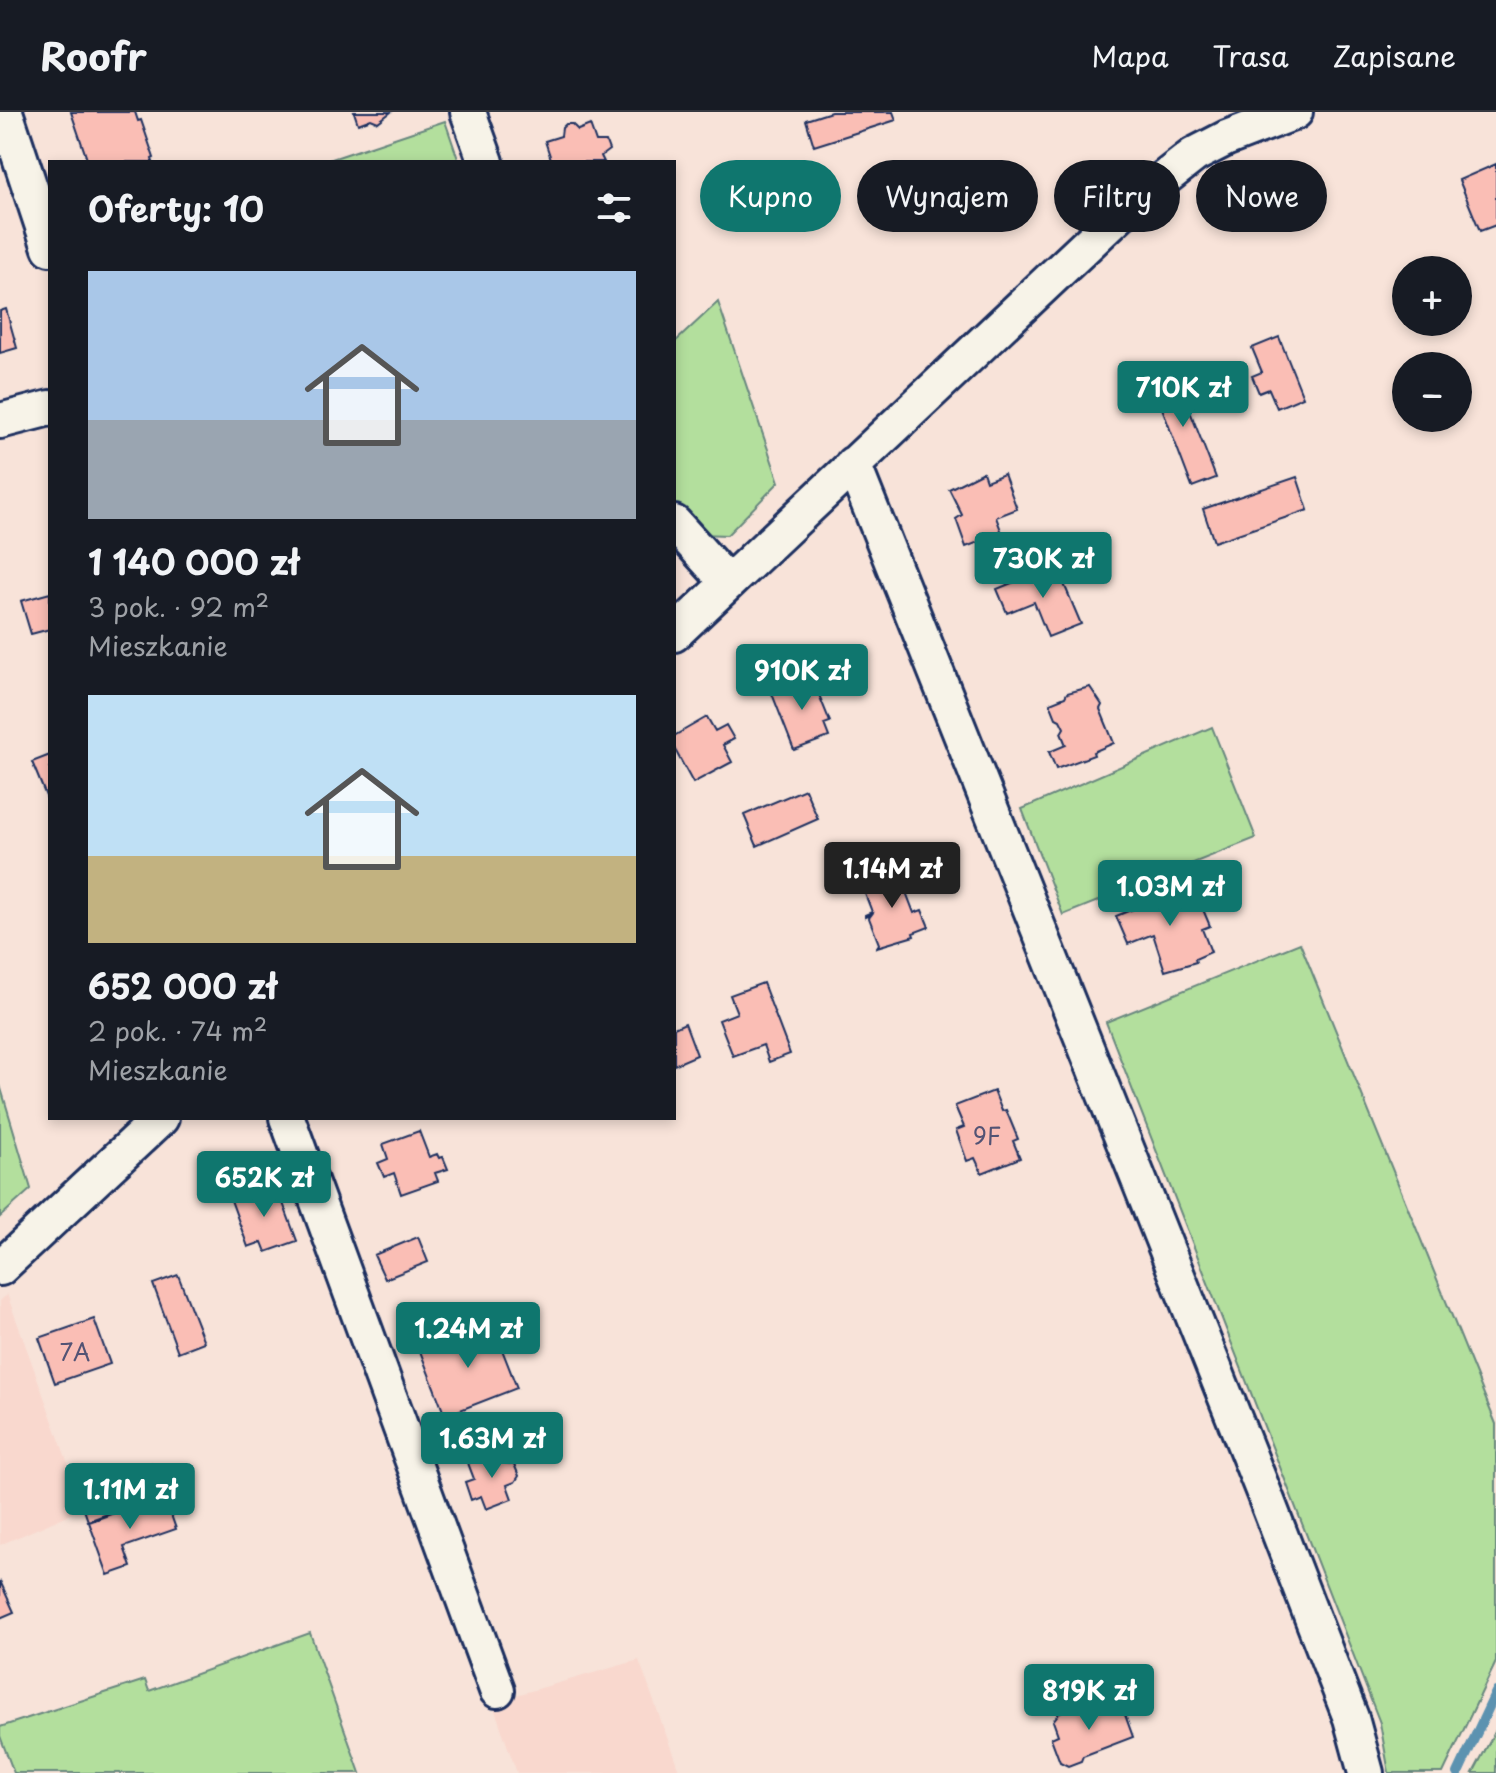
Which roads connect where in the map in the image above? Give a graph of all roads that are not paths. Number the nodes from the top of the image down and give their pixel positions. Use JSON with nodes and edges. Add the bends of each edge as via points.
{"nodes":[{"id":1,"x":5,"y":112,"type":"edge"},
{"id":2,"x":468,"y":112,"type":"edge"},
{"id":3,"x":1295,"y":112,"type":"edge"},
{"id":4,"x":485,"y":160,"type":"edge"},
{"id":5,"x":48,"y":242,"type":"edge"},
{"id":6,"x":48,"y":409,"type":"edge"},
{"id":7,"x":0,"y":421,"type":"edge"},
{"id":8,"x":853,"y":464,"type":"junction"},
{"id":9,"x":676,"y":525,"type":"edge"},
{"id":10,"x":728,"y":583,"type":"junction"},
{"id":11,"x":676,"y":632,"type":"edge"},
{"id":12,"x":159,"y":1120,"type":"edge"},
{"id":13,"x":288,"y":1120,"type":"edge"},
{"id":14,"x":0,"y":1268,"type":"edge"},
{"id":15,"x":497,"y":1690,"type":"dead end"},
{"id":16,"x":1366,"y":1773,"type":"edge"}],
"edges":[{"from":1,"to":5,"type":"street"},
{"from":2,"to":4,"type":"street"},
{"from":3,"to":8,"type":"street","via":[[1227,138],[1159,180]]},
{"from":6,"to":7,"type":"street"},
{"from":8,"to":10,"type":"street"},
{"from":8,"to":16,"type":"street","via":[[1264,1493],[1351,1718]]},
{"from":9,"to":10,"type":"street"},
{"from":10,"to":11,"type":"street"},
{"from":12,"to":14,"type":"street"},
{"from":13,"to":15,"type":"street"}]}
